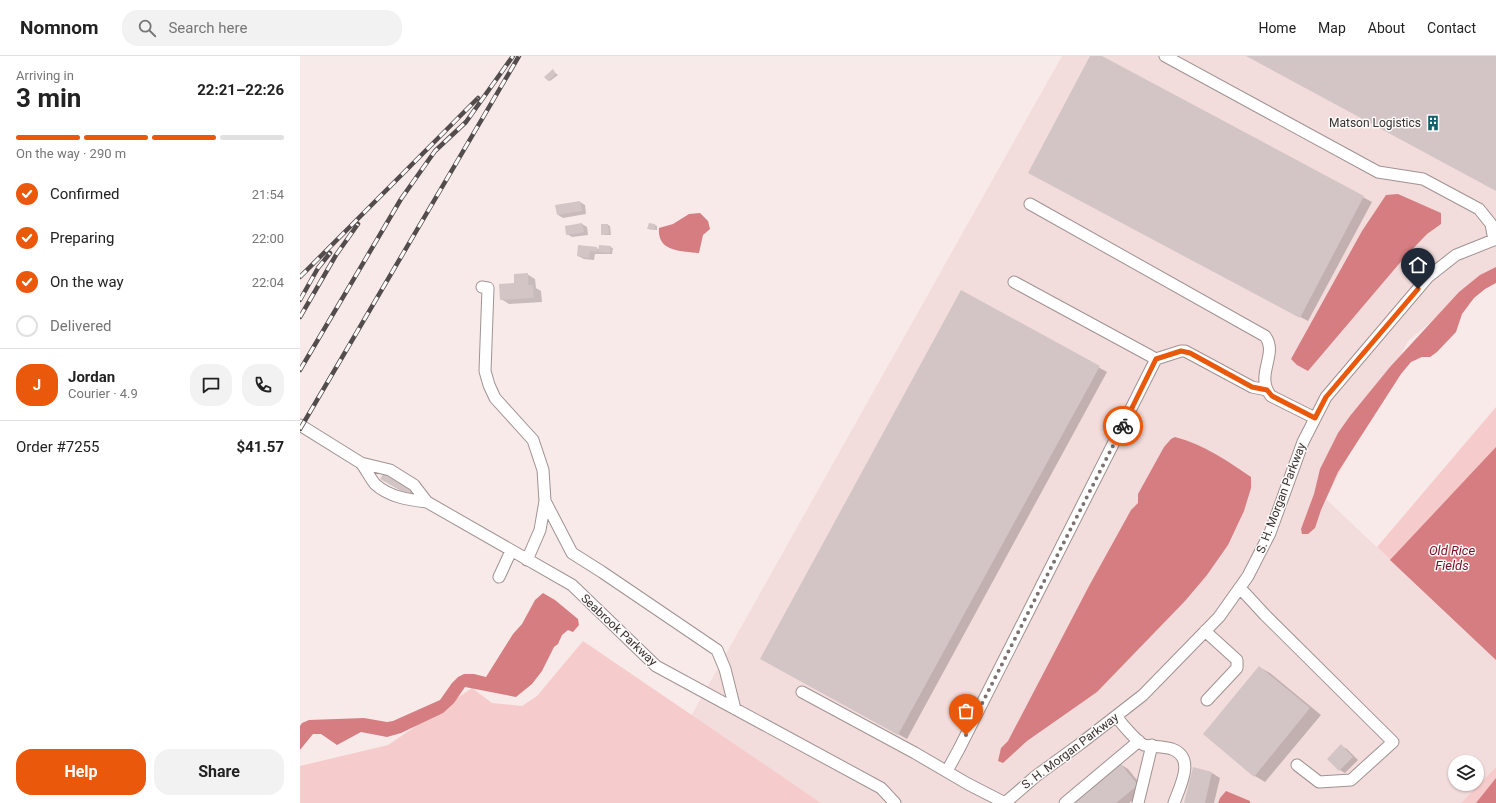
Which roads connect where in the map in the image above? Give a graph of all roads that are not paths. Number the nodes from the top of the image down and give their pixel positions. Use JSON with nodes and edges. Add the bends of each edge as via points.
{"nodes":[{"id":1,"x":1165,"y":56,"type":"edge"},
{"id":2,"x":1030,"y":204,"type":"dead end"},
{"id":3,"x":1495,"y":240,"type":"edge"},
{"id":4,"x":1014,"y":282,"type":"dead end"},
{"id":5,"x":482,"y":287,"type":"dead end"},
{"id":6,"x":1156,"y":359,"type":"junction"},
{"id":7,"x":1267,"y":390,"type":"junction"},
{"id":8,"x":1315,"y":418,"type":"junction"},
{"id":9,"x":300,"y":425,"type":"edge"},
{"id":10,"x":362,"y":463,"type":"junction"},
{"id":11,"x":545,"y":501,"type":"junction"},
{"id":12,"x":427,"y":502,"type":"junction"},
{"id":13,"x":511,"y":551,"type":"junction"},
{"id":14,"x":527,"y":560,"type":"junction"},
{"id":15,"x":499,"y":577,"type":"dead end"},
{"id":16,"x":1240,"y":588,"type":"junction"},
{"id":17,"x":1205,"y":631,"type":"junction"},
{"id":18,"x":802,"y":692,"type":"dead end"},
{"id":19,"x":1207,"y":700,"type":"dead end"},
{"id":20,"x":735,"y":709,"type":"junction"},
{"id":21,"x":1116,"y":716,"type":"junction"},
{"id":22,"x":1139,"y":741,"type":"junction"},
{"id":23,"x":1152,"y":745,"type":"junction"},
{"id":24,"x":1296,"y":765,"type":"dead end"},
{"id":25,"x":947,"y":771,"type":"junction"},
{"id":26,"x":895,"y":803,"type":"edge"},
{"id":27,"x":1005,"y":803,"type":"edge"},
{"id":28,"x":1065,"y":803,"type":"edge"},
{"id":29,"x":1138,"y":803,"type":"edge"},
{"id":30,"x":1174,"y":803,"type":"edge"}],
"edges":[{"from":1,"to":3,"type":"street","via":[[1378,172],[1423,179],[1479,209],[1491,224]]},
{"from":2,"to":7,"type":"street","via":[[1265,336],[1270,348],[1264,384]]},
{"from":3,"to":8,"type":"street","name":"S. H. Morgan Parkway","via":[[1456,255],[1428,277],[1326,397]]},
{"from":4,"to":6,"type":"street"},
{"from":5,"to":11,"type":"street","via":[[488,288],[485,371],[489,385],[495,398],[533,440],[543,470]]},
{"from":6,"to":7,"type":"street","via":[[1185,351],[1252,387]]},
{"from":6,"to":25,"type":"street"},
{"from":7,"to":8,"type":"street","via":[[1272,396]]},
{"from":8,"to":16,"type":"street","name":"S. H. Morgan Parkway","via":[[1303,442],[1270,533]]},
{"from":9,"to":10,"type":"street","name":"Seabrook Parkway"},
{"from":10,"to":12,"type":"street","name":"Seabrook Parkway","via":[[390,470],[414,485]]},
{"from":10,"to":12,"type":"street","name":"Seabrook Parkway","via":[[375,484],[388,493],[405,499]]},
{"from":11,"to":14,"type":"street","via":[[540,530]]},
{"from":11,"to":20,"type":"street","via":[[572,553],[717,650],[725,669]]},
{"from":12,"to":13,"type":"street","name":"Seabrook Parkway"},
{"from":13,"to":14,"type":"street","name":"Seabrook Parkway"},
{"from":13,"to":15,"type":"street"},
{"from":14,"to":20,"type":"street","name":"Seabrook Parkway","via":[[572,586],[656,666]]},
{"from":16,"to":17,"type":"street","name":"S. H. Morgan Parkway"},
{"from":16,"to":24,"type":"street","via":[[1393,742],[1351,780],[1319,782]]},
{"from":17,"to":19,"type":"street","via":[[1237,660],[1236,668]]},
{"from":17,"to":21,"type":"street","name":"S. H. Morgan Parkway","via":[[1143,696]]},
{"from":18,"to":25,"type":"street"},
{"from":20,"to":26,"type":"street","name":"Seabrook Parkway","via":[[881,788]]},
{"from":21,"to":22,"type":"street"},
{"from":21,"to":27,"type":"street","name":"S. H. Morgan Parkway","via":[[1036,776]]},
{"from":22,"to":23,"type":"street","via":[[1143,745]]},
{"from":22,"to":28,"type":"street"},
{"from":23,"to":29,"type":"street"},
{"from":23,"to":30,"type":"street","via":[[1172,749],[1183,756],[1186,766]]},
{"from":25,"to":27,"type":"street"}]}
